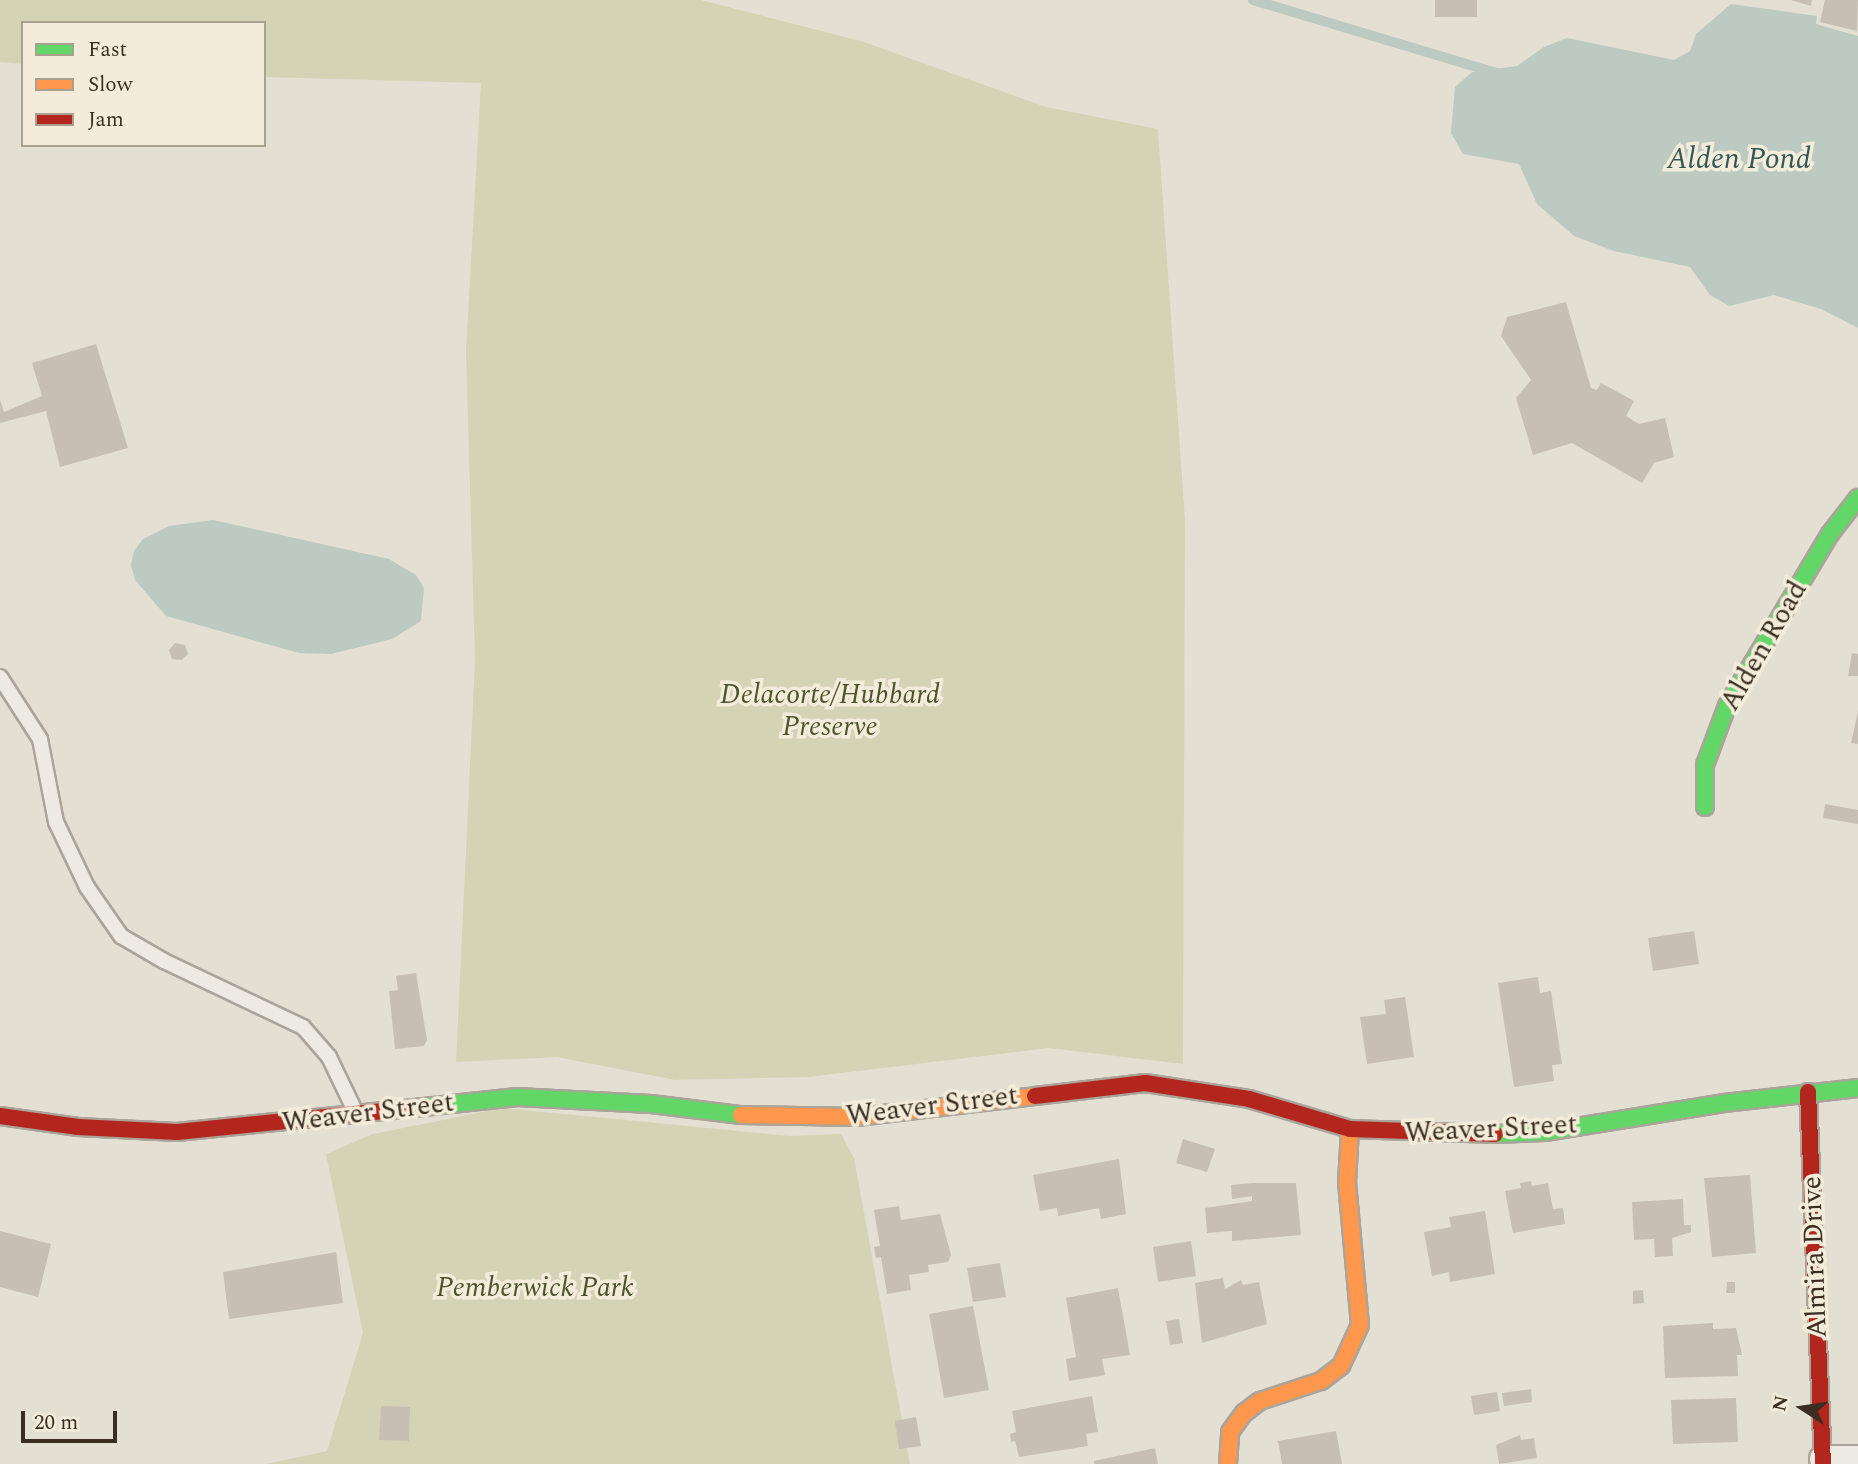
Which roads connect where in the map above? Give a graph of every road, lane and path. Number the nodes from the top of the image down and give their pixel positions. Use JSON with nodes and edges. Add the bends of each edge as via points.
{"nodes":[{"id":1,"x":1858,"y":498,"type":"edge"},
{"id":2,"x":0,"y":677,"type":"edge"},
{"id":3,"x":1705,"y":807,"type":"dead end"},
{"id":4,"x":1858,"y":1088,"type":"edge"},
{"id":5,"x":1808,"y":1092,"type":"junction"},
{"id":6,"x":357,"y":1115,"type":"junction"},
{"id":7,"x":0,"y":1116,"type":"edge"},
{"id":8,"x":1350,"y":1129,"type":"junction"},
{"id":9,"x":1858,"y":1459,"type":"edge"},
{"id":10,"x":1823,"y":1462,"type":"edge"},
{"id":11,"x":1228,"y":1464,"type":"edge"}],
"edges":[{"from":1,"to":3,"type":"street","name":"Alden Road","via":[[1830,534],[1727,706],[1706,765]]},
{"from":2,"to":6,"type":"lane","via":[[40,739],[56,822],[87,887],[121,936],[303,1027],[329,1057]]},
{"from":4,"to":5,"type":"street","name":"Weaver Street"},
{"from":5,"to":8,"type":"street","name":"Weaver Street","via":[[1545,1132],[1478,1135]]},
{"from":5,"to":10,"type":"street","name":"Almira Drive"},
{"from":6,"to":7,"type":"street","name":"Weaver Street","via":[[177,1132],[78,1127]]},
{"from":6,"to":8,"type":"street","name":"Weaver Street","via":[[517,1097],[651,1104],[723,1115],[857,1117],[1145,1083],[1249,1099]]},
{"from":8,"to":11,"type":"street","via":[[1347,1183],[1360,1325],[1341,1366],[1321,1381],[1260,1401],[1244,1413],[1230,1432]]},
{"from":9,"to":10,"type":"street"}]}
